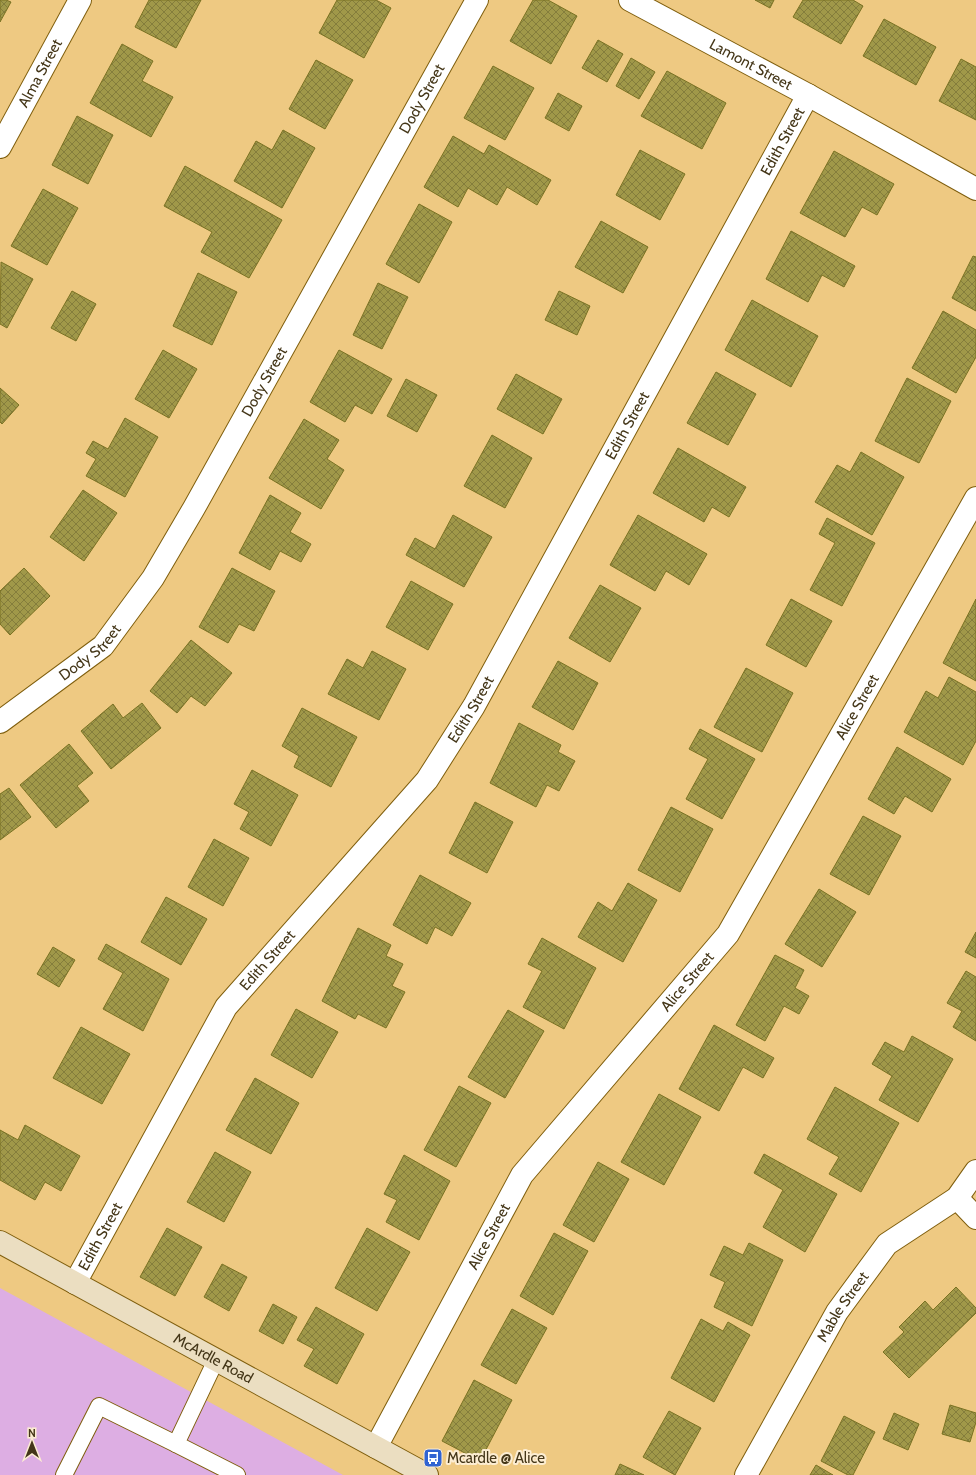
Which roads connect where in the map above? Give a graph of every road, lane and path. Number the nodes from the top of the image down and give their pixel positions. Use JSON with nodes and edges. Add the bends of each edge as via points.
{"nodes":[{"id":1,"x":80,"y":0,"type":"edge"},
{"id":2,"x":477,"y":0,"type":"edge"},
{"id":3,"x":630,"y":0,"type":"edge"},
{"id":4,"x":808,"y":95,"type":"junction"},
{"id":5,"x":0,"y":146,"type":"edge"},
{"id":6,"x":976,"y":189,"type":"edge"},
{"id":7,"x":976,"y":498,"type":"edge"},
{"id":8,"x":0,"y":722,"type":"edge"},
{"id":9,"x":976,"y":1171,"type":"edge"},
{"id":10,"x":957,"y":1198,"type":"junction"},
{"id":11,"x":976,"y":1218,"type":"edge"},
{"id":12,"x":0,"y":1242,"type":"edge"},
{"id":13,"x":75,"y":1283,"type":"junction"},
{"id":14,"x":216,"y":1360,"type":"junction"},
{"id":15,"x":176,"y":1444,"type":"junction"},
{"id":16,"x":376,"y":1447,"type":"junction"},
{"id":17,"x":64,"y":1475,"type":"edge"},
{"id":18,"x":237,"y":1475,"type":"edge"},
{"id":19,"x":426,"y":1475,"type":"edge"},
{"id":20,"x":746,"y":1475,"type":"edge"}],
"edges":[{"from":1,"to":5,"type":"street","name":"Alma Street"},
{"from":2,"to":8,"type":"street","name":"Dody Street","via":[[153,578],[103,646]]},
{"from":3,"to":4,"type":"street","name":"Lamont Street"},
{"from":4,"to":6,"type":"street","name":"Lamont Street"},
{"from":4,"to":13,"type":"street","name":"Edith Street","via":[[474,706],[427,780],[226,1007]]},
{"from":7,"to":16,"type":"street","name":"Alice Street","via":[[728,934],[522,1175]]},
{"from":9,"to":10,"type":"street","name":"Mable Street"},
{"from":10,"to":11,"type":"street"},
{"from":10,"to":20,"type":"street","name":"Mable Street","via":[[887,1244],[837,1312]]},
{"from":12,"to":13,"type":"main road","name":"McArdle Road"},
{"from":13,"to":14,"type":"main road","name":"McArdle Road"},
{"from":14,"to":15,"type":"lane"},
{"from":14,"to":16,"type":"main road","name":"McArdle Road"},
{"from":15,"to":17,"type":"lane","via":[[99,1406]]},
{"from":15,"to":18,"type":"lane"},
{"from":16,"to":19,"type":"main road","name":"McArdle Road"}]}
